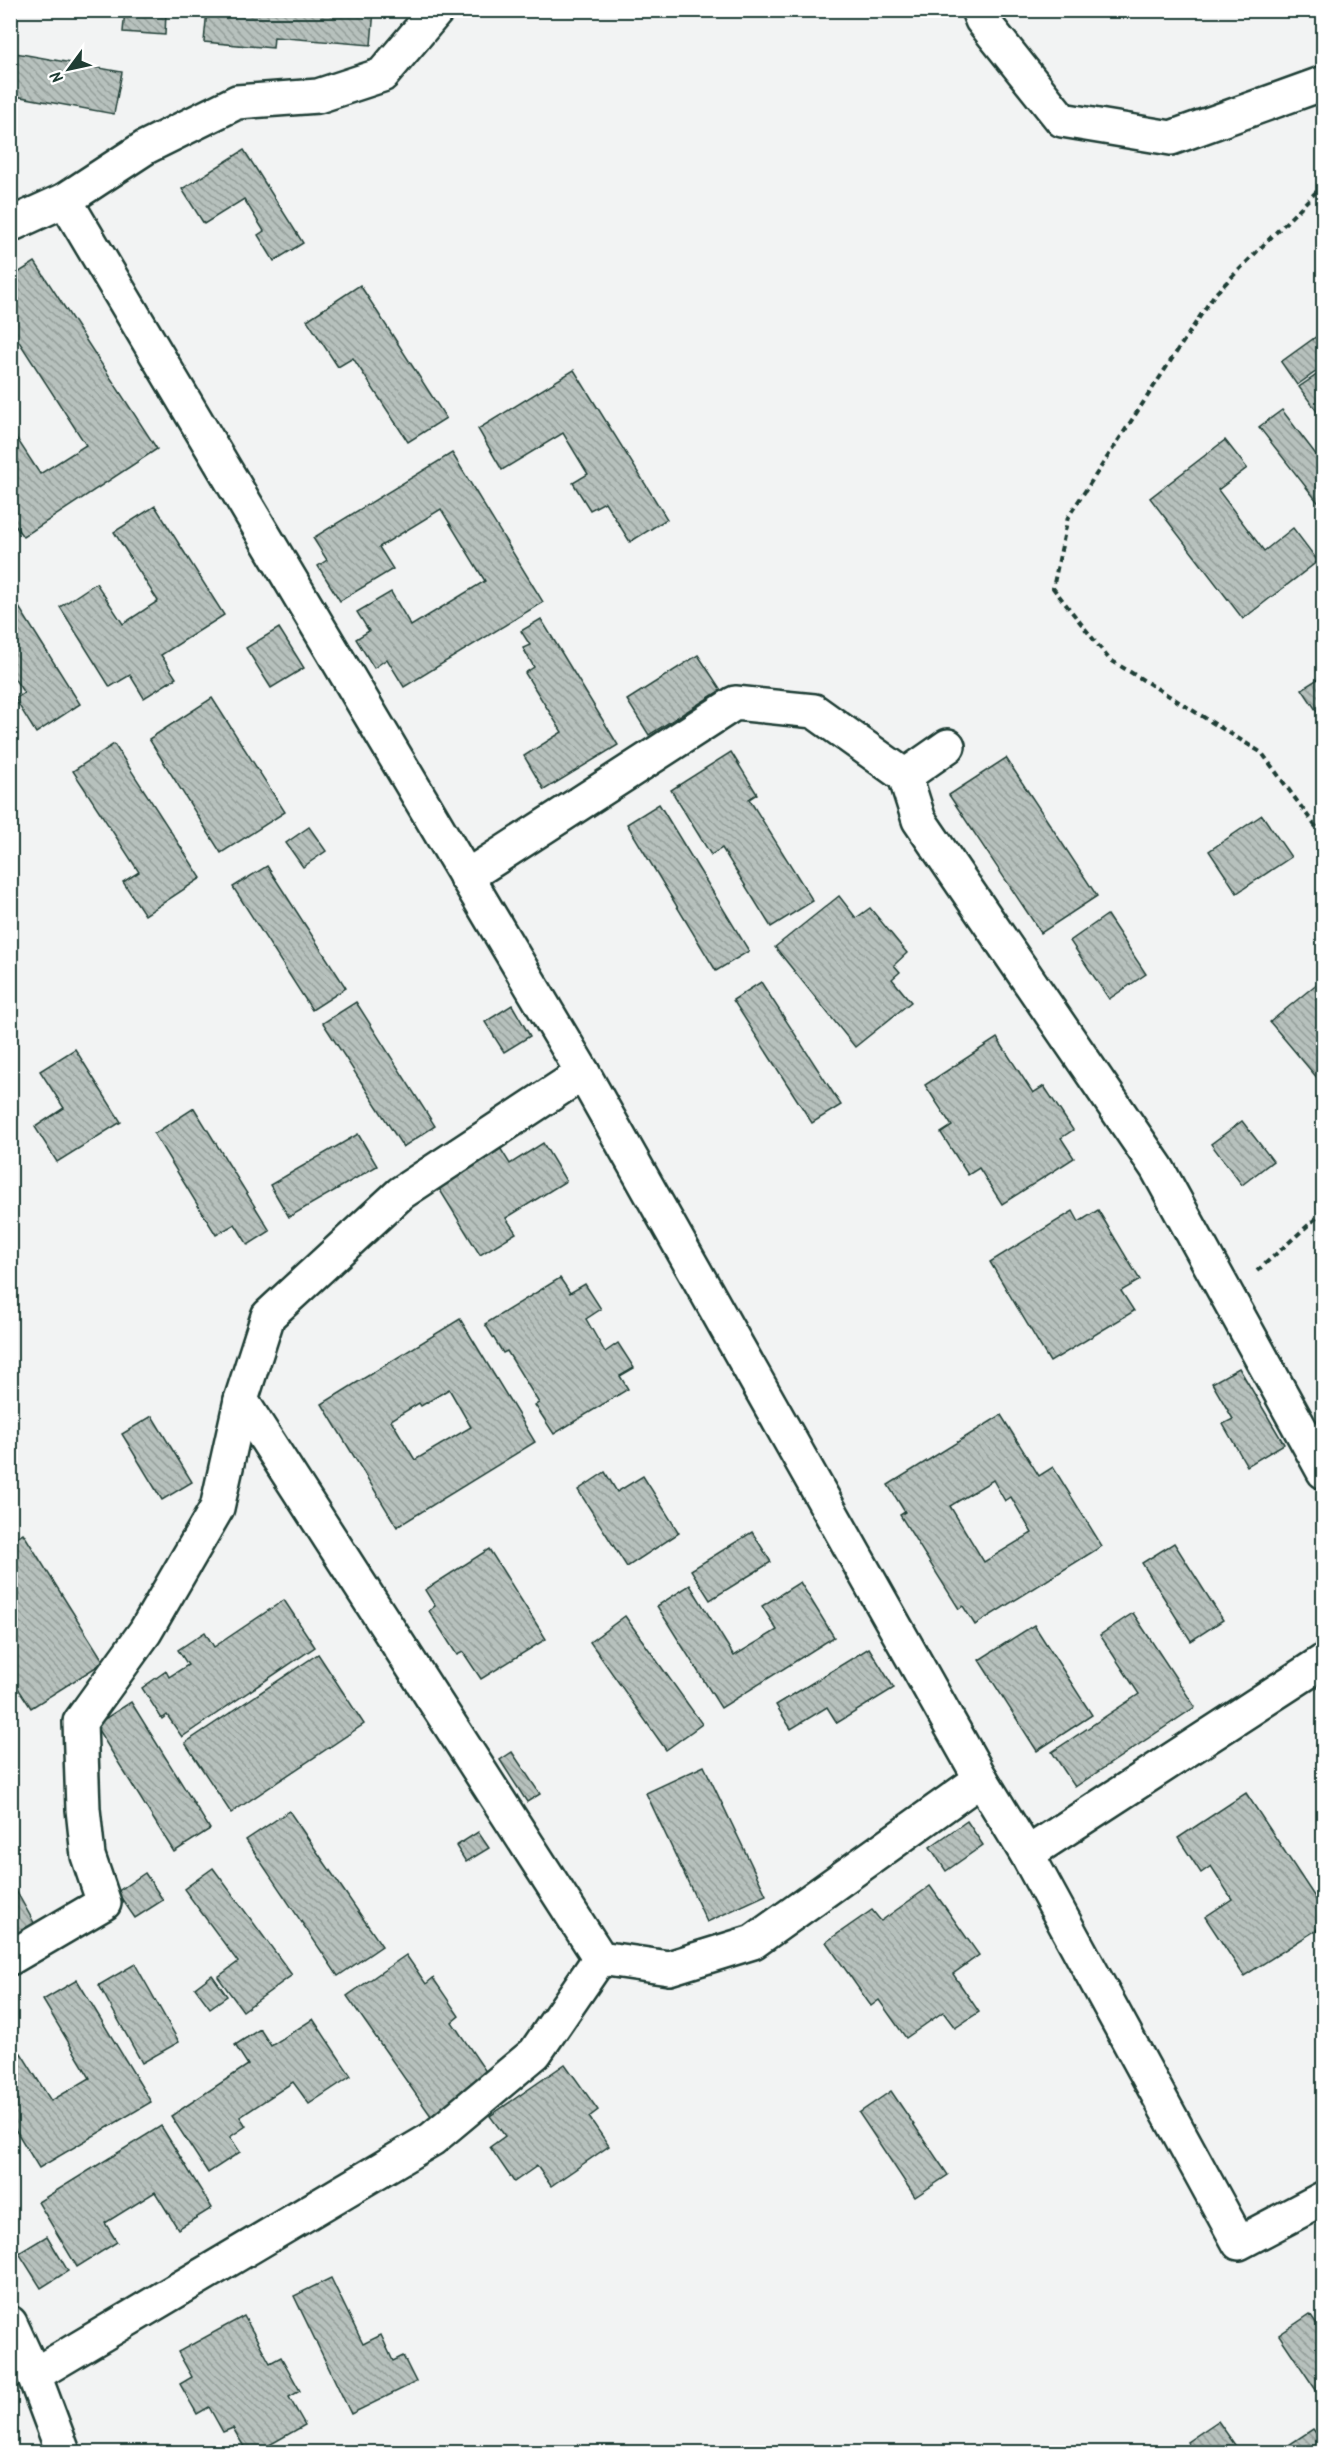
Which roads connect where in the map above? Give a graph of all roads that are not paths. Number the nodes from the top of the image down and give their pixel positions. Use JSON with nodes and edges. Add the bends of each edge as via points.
{"nodes":[{"id":1,"x":436,"y":10,"type":"edge"},
{"id":2,"x":978,"y":10,"type":"edge"},
{"id":3,"x":1323,"y":83,"type":"edge"},
{"id":4,"x":65,"y":200,"type":"junction"},
{"id":5,"x":10,"y":225,"type":"edge"},
{"id":6,"x":948,"y":746,"type":"dead end"},
{"id":7,"x":904,"y":776,"type":"junction"},
{"id":8,"x":466,"y":877,"type":"junction"},
{"id":9,"x":583,"y":1073,"type":"junction"},
{"id":10,"x":241,"y":1400,"type":"junction"},
{"id":11,"x":1323,"y":1472,"type":"edge"},
{"id":12,"x":1323,"y":1660,"type":"edge"},
{"id":13,"x":981,"y":1779,"type":"junction"},
{"id":14,"x":1027,"y":1854,"type":"junction"},
{"id":15,"x":10,"y":1958,"type":"edge"},
{"id":16,"x":600,"y":1958,"type":"junction"},
{"id":17,"x":1323,"y":2198,"type":"edge"},
{"id":18,"x":10,"y":2323,"type":"edge"},
{"id":19,"x":34,"y":2375,"type":"junction"},
{"id":20,"x":63,"y":2452,"type":"edge"}],
"edges":[{"from":1,"to":4,"type":"street","via":[[382,75],[318,96],[237,102],[146,147]]},
{"from":2,"to":3,"type":"street","via":[[1062,120],[1171,138]]},
{"from":4,"to":5,"type":"street"},
{"from":4,"to":8,"type":"street"},
{"from":6,"to":7,"type":"street"},
{"from":7,"to":8,"type":"street","via":[[814,711],[735,703]]},
{"from":7,"to":11,"type":"street","via":[[919,820],[1157,1168]]},
{"from":8,"to":9,"type":"street"},
{"from":9,"to":10,"type":"street","via":[[401,1193],[268,1316]]},
{"from":9,"to":13,"type":"street"},
{"from":10,"to":15,"type":"street","via":[[217,1508],[145,1632],[80,1722],[88,1856],[104,1904]]},
{"from":10,"to":16,"type":"street"},
{"from":12,"to":14,"type":"street"},
{"from":13,"to":14,"type":"street"},
{"from":13,"to":16,"type":"street","via":[[753,1942],[669,1968]]},
{"from":14,"to":17,"type":"street","via":[[1239,2243]]},
{"from":16,"to":19,"type":"street","via":[[535,2053],[432,2139]]},
{"from":18,"to":19,"type":"street"},
{"from":19,"to":20,"type":"street"}]}
